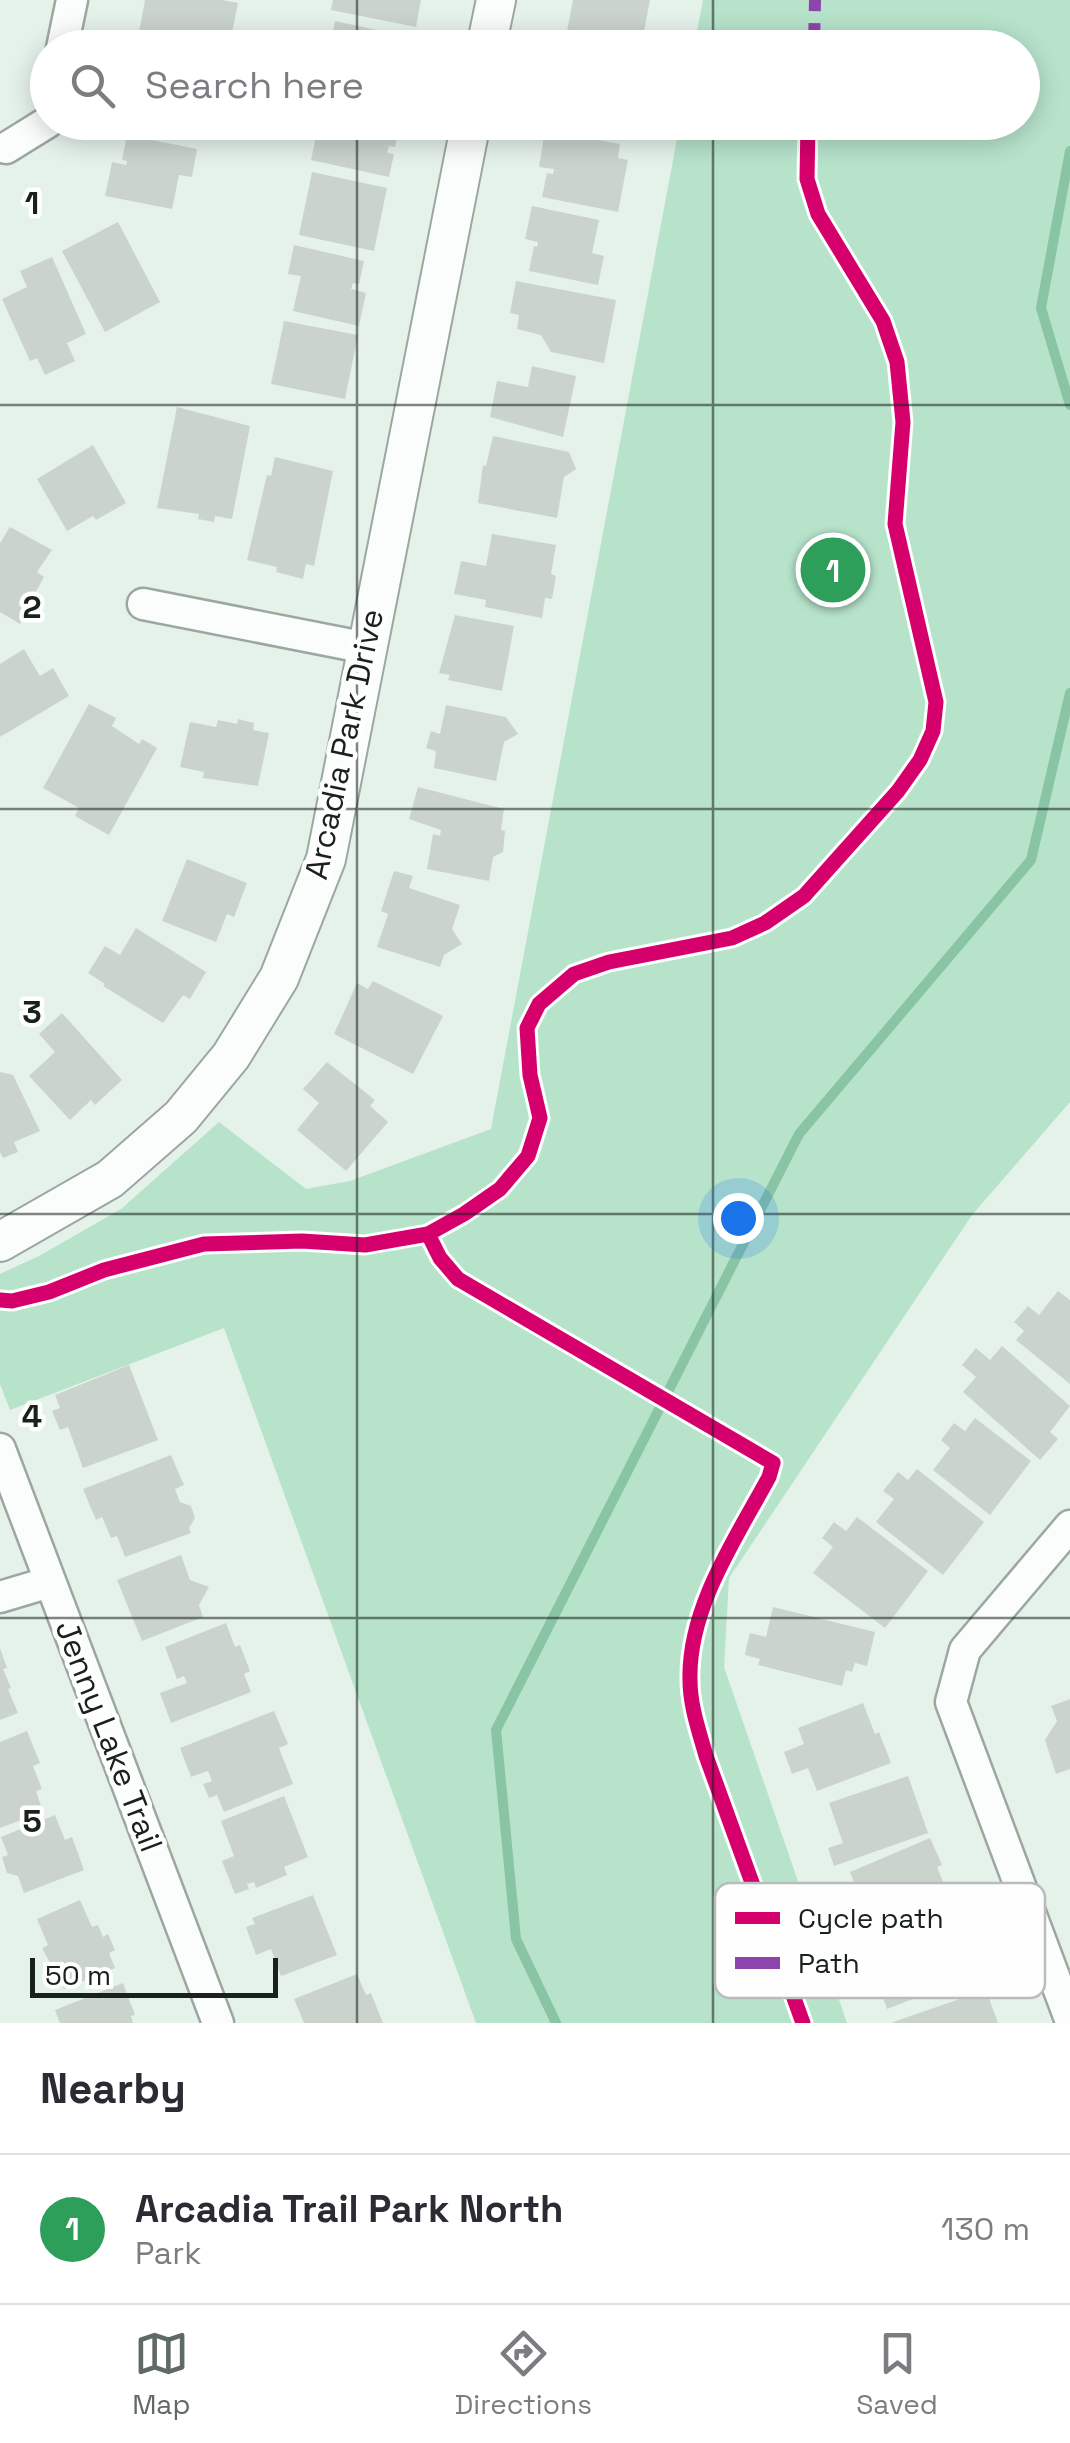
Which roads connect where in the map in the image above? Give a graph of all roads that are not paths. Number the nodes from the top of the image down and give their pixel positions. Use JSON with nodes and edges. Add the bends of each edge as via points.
{"nodes":[{"id":1,"x":72,"y":0,"type":"edge"},
{"id":2,"x":496,"y":0,"type":"edge"},
{"id":3,"x":66,"y":30,"type":"edge"},
{"id":4,"x":490,"y":30,"type":"edge"},
{"id":5,"x":30,"y":133,"type":"edge"},
{"id":6,"x":468,"y":140,"type":"edge"},
{"id":7,"x":6,"y":148,"type":"dead end"},
{"id":8,"x":143,"y":604,"type":"dead end"},
{"id":9,"x":366,"y":648,"type":"junction"},
{"id":10,"x":0,"y":1242,"type":"edge"},
{"id":11,"x":0,"y":1449,"type":"edge"},
{"id":12,"x":1070,"y":1526,"type":"edge"},
{"id":13,"x":50,"y":1582,"type":"junction"},
{"id":14,"x":0,"y":1597,"type":"edge"},
{"id":15,"x":1019,"y":1883,"type":"edge"},
{"id":16,"x":1045,"y":1952,"type":"edge"},
{"id":17,"x":1070,"y":2018,"type":"edge"},
{"id":18,"x":218,"y":2023,"type":"edge"}],
"edges":[{"from":1,"to":3,"type":"street"},
{"from":2,"to":4,"type":"street"},
{"from":5,"to":7,"type":"street"},
{"from":6,"to":9,"type":"street","name":"Arcadia Park Drive"},
{"from":8,"to":9,"type":"street"},
{"from":9,"to":10,"type":"street","name":"Arcadia Park Drive","via":[[326,858],[279,978],[231,1056],[180,1117],[110,1179]]},
{"from":11,"to":13,"type":"street","name":"Jenny Lake Trail"},
{"from":12,"to":15,"type":"street","via":[[965,1650],[951,1702]]},
{"from":13,"to":14,"type":"street"},
{"from":13,"to":18,"type":"street","name":"Jenny Lake Trail"},
{"from":16,"to":17,"type":"street"}]}
